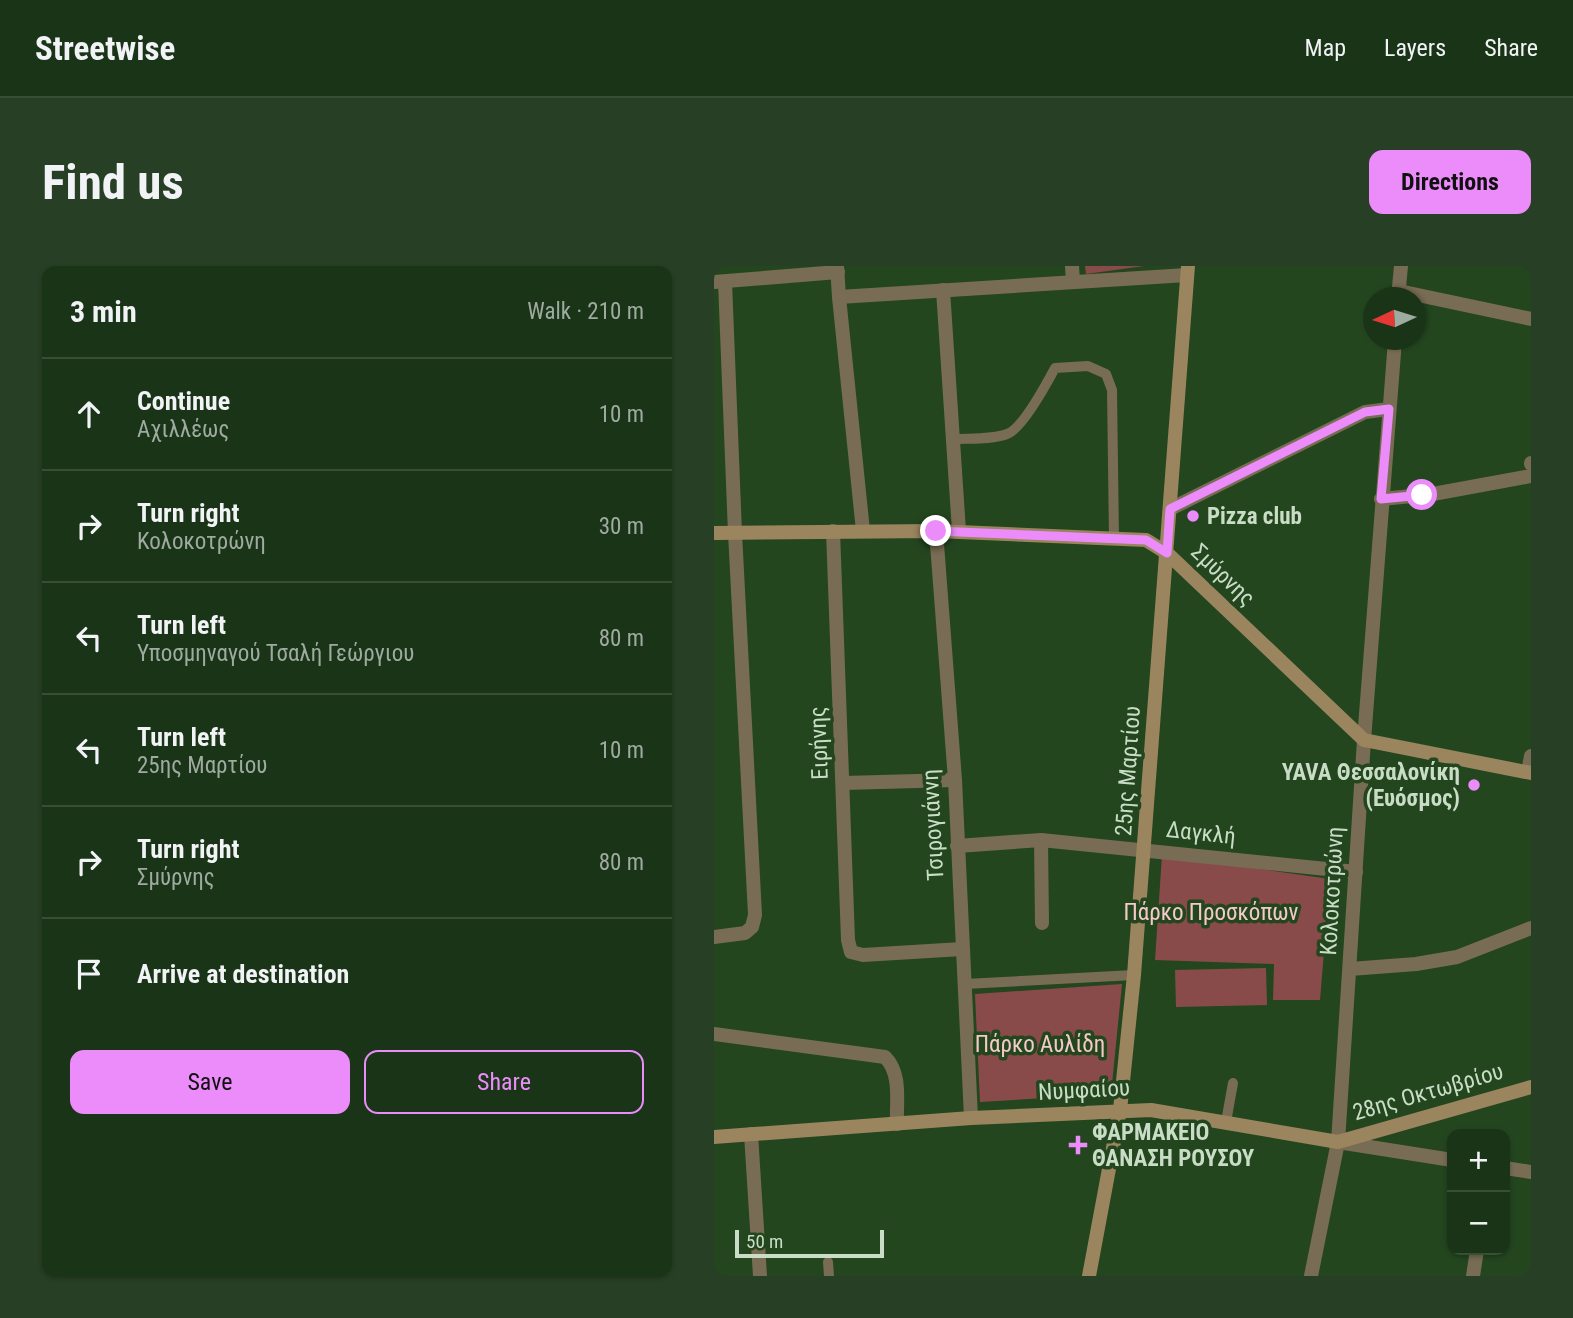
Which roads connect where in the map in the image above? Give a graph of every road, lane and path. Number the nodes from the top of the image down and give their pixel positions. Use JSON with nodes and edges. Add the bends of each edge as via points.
{"nodes":[{"id":1,"x":1072,"y":266,"type":"edge"},
{"id":2,"x":1401,"y":266,"type":"edge"},
{"id":3,"x":837,"y":269,"type":"edge"},
{"id":4,"x":1188,"y":270,"type":"edge"},
{"id":5,"x":720,"y":282,"type":"edge"},
{"id":6,"x":1073,"y":282,"type":"junction"},
{"id":7,"x":1400,"y":287,"type":"edge"},
{"id":8,"x":943,"y":290,"type":"junction"},
{"id":9,"x":839,"y":297,"type":"junction"},
{"id":10,"x":1426,"y":299,"type":"edge"},
{"id":11,"x":1531,"y":319,"type":"edge"},
{"id":12,"x":1394,"y":350,"type":"edge"},
{"id":13,"x":1389,"y":409,"type":"junction"},
{"id":14,"x":953,"y":439,"type":"junction"},
{"id":15,"x":1531,"y":476,"type":"edge"},
{"id":16,"x":1381,"y":499,"type":"junction"},
{"id":17,"x":1170,"y":509,"type":"junction"},
{"id":18,"x":833,"y":531,"type":"junction"},
{"id":19,"x":863,"y":531,"type":"junction"},
{"id":20,"x":936,"y":531,"type":"junction"},
{"id":21,"x":959,"y":531,"type":"junction"},
{"id":22,"x":714,"y":533,"type":"edge"},
{"id":23,"x":735,"y":533,"type":"junction"},
{"id":24,"x":1114,"y":539,"type":"junction"},
{"id":25,"x":1167,"y":553,"type":"junction"},
{"id":26,"x":1364,"y":740,"type":"junction"},
{"id":27,"x":1531,"y":756,"type":"edge"},
{"id":28,"x":1530,"y":772,"type":"edge"},
{"id":29,"x":955,"y":780,"type":"junction"},
{"id":30,"x":843,"y":783,"type":"junction"},
{"id":31,"x":1041,"y":841,"type":"junction"},
{"id":32,"x":957,"y":846,"type":"junction"},
{"id":33,"x":1144,"y":850,"type":"junction"},
{"id":34,"x":1356,"y":872,"type":"junction"},
{"id":35,"x":1042,"y":923,"type":"dead end"},
{"id":36,"x":1531,"y":928,"type":"edge"},
{"id":37,"x":714,"y":937,"type":"edge"},
{"id":38,"x":962,"y":949,"type":"junction"},
{"id":39,"x":1350,"y":969,"type":"junction"},
{"id":40,"x":1135,"y":975,"type":"junction"},
{"id":41,"x":965,"y":984,"type":"junction"},
{"id":42,"x":714,"y":1034,"type":"edge"},
{"id":43,"x":1233,"y":1083,"type":"dead end"},
{"id":44,"x":1531,"y":1087,"type":"edge"},
{"id":45,"x":1120,"y":1110,"type":"junction"},
{"id":46,"x":971,"y":1118,"type":"junction"},
{"id":47,"x":1226,"y":1122,"type":"junction"},
{"id":48,"x":897,"y":1124,"type":"junction"},
{"id":49,"x":751,"y":1134,"type":"junction"},
{"id":50,"x":714,"y":1137,"type":"edge"},
{"id":51,"x":1338,"y":1142,"type":"junction"},
{"id":52,"x":1447,"y":1159,"type":"edge"},
{"id":53,"x":1510,"y":1169,"type":"edge"},
{"id":54,"x":1531,"y":1172,"type":"edge"},
{"id":55,"x":1476,"y":1255,"type":"edge"},
{"id":56,"x":828,"y":1262,"type":"dead end"},
{"id":57,"x":760,"y":1276,"type":"edge"},
{"id":58,"x":829,"y":1276,"type":"edge"},
{"id":59,"x":1089,"y":1276,"type":"edge"},
{"id":60,"x":1311,"y":1276,"type":"edge"},
{"id":61,"x":1473,"y":1276,"type":"edge"}],
"edges":[{"from":1,"to":6,"type":"street"},
{"from":2,"to":7,"type":"street"},
{"from":3,"to":5,"type":"street"},
{"from":3,"to":9,"type":"street"},
{"from":4,"to":6,"type":"street"},
{"from":4,"to":17,"type":"street","name":"25ης Μαρτίου"},
{"from":5,"to":23,"type":"street"},
{"from":6,"to":8,"type":"street"},
{"from":8,"to":9,"type":"street"},
{"from":8,"to":14,"type":"street"},
{"from":9,"to":19,"type":"street"},
{"from":10,"to":11,"type":"street"},
{"from":12,"to":13,"type":"street","name":"Κολοκοτρώνη"},
{"from":13,"to":16,"type":"street","name":"Κολοκοτρώνη"},
{"from":13,"to":17,"type":"street","via":[[1365,412]]},
{"from":14,"to":21,"type":"street"},
{"from":14,"to":24,"type":"lane","via":[[1011,433],[1055,368],[1088,366],[1106,374],[1112,390]]},
{"from":15,"to":16,"type":"street"},
{"from":16,"to":26,"type":"street","name":"Κολοκοτρώνη"},
{"from":17,"to":25,"type":"street","name":"25ης Μαρτίου"},
{"from":18,"to":19,"type":"street","name":"Σμύρνης"},
{"from":18,"to":23,"type":"street","name":"Σμύρνης"},
{"from":18,"to":30,"type":"street","name":"Ειρήνης"},
{"from":19,"to":20,"type":"street","name":"Σμύρνης"},
{"from":20,"to":21,"type":"street","name":"Σμύρνης"},
{"from":20,"to":29,"type":"street","name":"Τσιρογιάννη"},
{"from":21,"to":24,"type":"street","name":"Σμύρνης"},
{"from":22,"to":23,"type":"street","name":"Σμύρνης"},
{"from":23,"to":37,"type":"street","via":[[755,915],[746,933]]},
{"from":24,"to":25,"type":"street","name":"Σμύρνης","via":[[1146,540]]},
{"from":25,"to":26,"type":"street","name":"Σμύρνης"},
{"from":25,"to":33,"type":"street","name":"25ης Μαρτίου"},
{"from":26,"to":28,"type":"street"},
{"from":26,"to":34,"type":"street","name":"Κολοκοτρώνη"},
{"from":27,"to":28,"type":"street"},
{"from":29,"to":30,"type":"street"},
{"from":29,"to":32,"type":"street","name":"Τσιρογιάννη"},
{"from":30,"to":38,"type":"street","name":"Ειρήνης","via":[[851,953]]},
{"from":31,"to":32,"type":"street","name":"Δαγκλή"},
{"from":31,"to":33,"type":"street","name":"Δαγκλή"},
{"from":31,"to":35,"type":"street"},
{"from":32,"to":38,"type":"street","name":"Τσιρογιάννη"},
{"from":33,"to":34,"type":"street","name":"Δαγκλή"},
{"from":33,"to":40,"type":"street","name":"25ης Μαρτίου"},
{"from":34,"to":39,"type":"street","name":"Κολοκοτρώνη"},
{"from":36,"to":39,"type":"street","via":[[1457,957]]},
{"from":38,"to":41,"type":"street","name":"Τσιρογιάννη"},
{"from":39,"to":51,"type":"street","name":"Κολοκοτρώνη"},
{"from":40,"to":41,"type":"lane"},
{"from":40,"to":45,"type":"street","name":"25ης Μαρτίου"},
{"from":41,"to":46,"type":"street","name":"Τσιρογιάννη"},
{"from":42,"to":48,"type":"street","via":[[885,1057],[896,1074]]},
{"from":43,"to":47,"type":"lane"},
{"from":44,"to":51,"type":"street","name":"28ης Οκτωβρίου"},
{"from":45,"to":46,"type":"street","name":"Νυμφαίου"},
{"from":45,"to":47,"type":"street","name":"Νυμφαίου"},
{"from":45,"to":59,"type":"street","name":"25ης Μαρτίου"},
{"from":46,"to":48,"type":"street","name":"Νυμφαίου"},
{"from":47,"to":51,"type":"street","name":"Νυμφαίου"},
{"from":48,"to":49,"type":"street","name":"Νυμφαίου"},
{"from":49,"to":50,"type":"street","name":"Νυμφαίου"},
{"from":49,"to":57,"type":"street"},
{"from":51,"to":52,"type":"street","name":"Νυμφαίου"},
{"from":51,"to":60,"type":"street","name":"Κολοκοτρώνη"},
{"from":53,"to":54,"type":"street"},
{"from":55,"to":61,"type":"street"},
{"from":56,"to":58,"type":"lane"}]}
